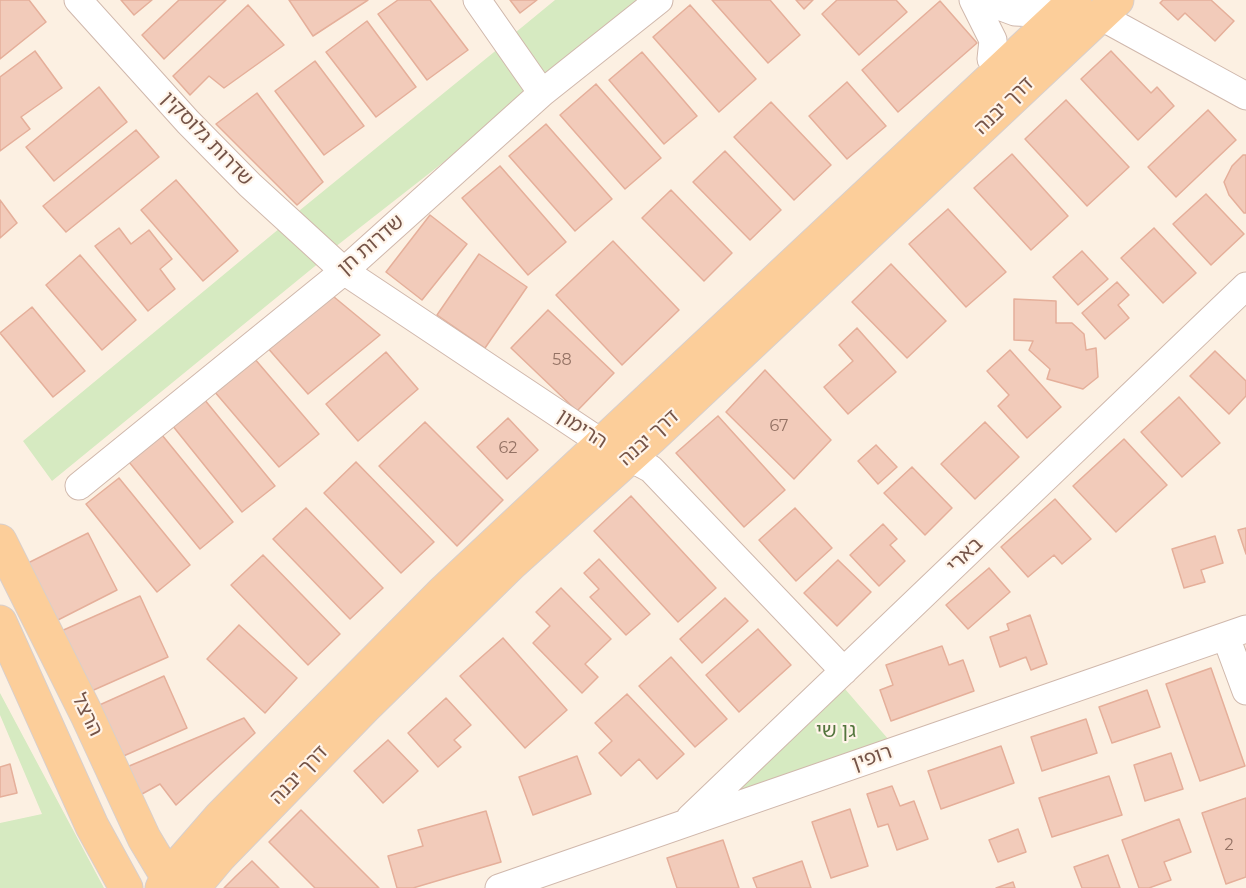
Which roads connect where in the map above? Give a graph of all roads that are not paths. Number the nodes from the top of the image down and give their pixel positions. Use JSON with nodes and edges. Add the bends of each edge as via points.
{"nodes":[{"id":1,"x":78,"y":0,"type":"edge"},
{"id":2,"x":477,"y":0,"type":"edge"},
{"id":3,"x":659,"y":0,"type":"edge"},
{"id":4,"x":973,"y":0,"type":"edge"},
{"id":5,"x":983,"y":0,"type":"edge"},
{"id":6,"x":1088,"y":8,"type":"edge"},
{"id":7,"x":1013,"y":56,"type":"junction"},
{"id":8,"x":542,"y":93,"type":"junction"},
{"id":9,"x":1246,"y":96,"type":"edge"},
{"id":10,"x":344,"y":271,"type":"junction"},
{"id":11,"x":1246,"y":286,"type":"edge"},
{"id":12,"x":615,"y":450,"type":"junction"},
{"id":13,"x":78,"y":486,"type":"dead end"},
{"id":14,"x":0,"y":542,"type":"edge"},
{"id":15,"x":0,"y":622,"type":"edge"},
{"id":16,"x":1236,"y":633,"type":"edge"},
{"id":17,"x":844,"y":670,"type":"junction"},
{"id":18,"x":1246,"y":691,"type":"edge"},
{"id":19,"x":221,"y":816,"type":"junction"},
{"id":20,"x":685,"y":823,"type":"junction"},
{"id":21,"x":144,"y":838,"type":"junction"},
{"id":22,"x":174,"y":886,"type":"edge"},
{"id":23,"x":126,"y":888,"type":"edge"},
{"id":24,"x":499,"y":888,"type":"edge"}],
"edges":[{"from":1,"to":10,"type":"street","name":"שדרות גלוסקין","via":[[196,130]]},
{"from":2,"to":8,"type":"street"},
{"from":3,"to":8,"type":"street","name":"שדרות חן"},
{"from":4,"to":7,"type":"street","via":[[993,40],[991,58]]},
{"from":5,"to":6,"type":"street","via":[[1015,12]]},
{"from":6,"to":7,"type":"main road","name":"דרך יבנה"},
{"from":6,"to":9,"type":"street"},
{"from":6,"to":12,"type":"main road","name":"דרך יבנה","via":[[1069,44],[652,437]]},
{"from":7,"to":12,"type":"main road","name":"דרך יבנה"},
{"from":8,"to":10,"type":"street","name":"שדרות חן"},
{"from":10,"to":12,"type":"street","name":"הרימון"},
{"from":10,"to":13,"type":"street","name":"שדרות חן"},
{"from":11,"to":17,"type":"street","name":"בארי"},
{"from":12,"to":17,"type":"street","name":"הרימון","via":[[651,469]]},
{"from":12,"to":19,"type":"main road","name":"דרך יבנה","via":[[442,593]]},
{"from":12,"to":22,"type":"main road","name":"דרך יבנה","via":[[511,564],[220,856]]},
{"from":14,"to":21,"type":"main road","name":"הרצל"},
{"from":15,"to":23,"type":"main road","name":"הרצל","via":[[92,826]]},
{"from":16,"to":18,"type":"street"},
{"from":16,"to":20,"type":"street","name":"רופין"},
{"from":17,"to":20,"type":"street","name":"בארי"},
{"from":19,"to":21,"type":"main road","via":[[171,835]]},
{"from":19,"to":22,"type":"main road","name":"דרך יבנה"},
{"from":20,"to":24,"type":"street","name":"רופין"},
{"from":21,"to":22,"type":"main road","name":"הרצל"}]}
